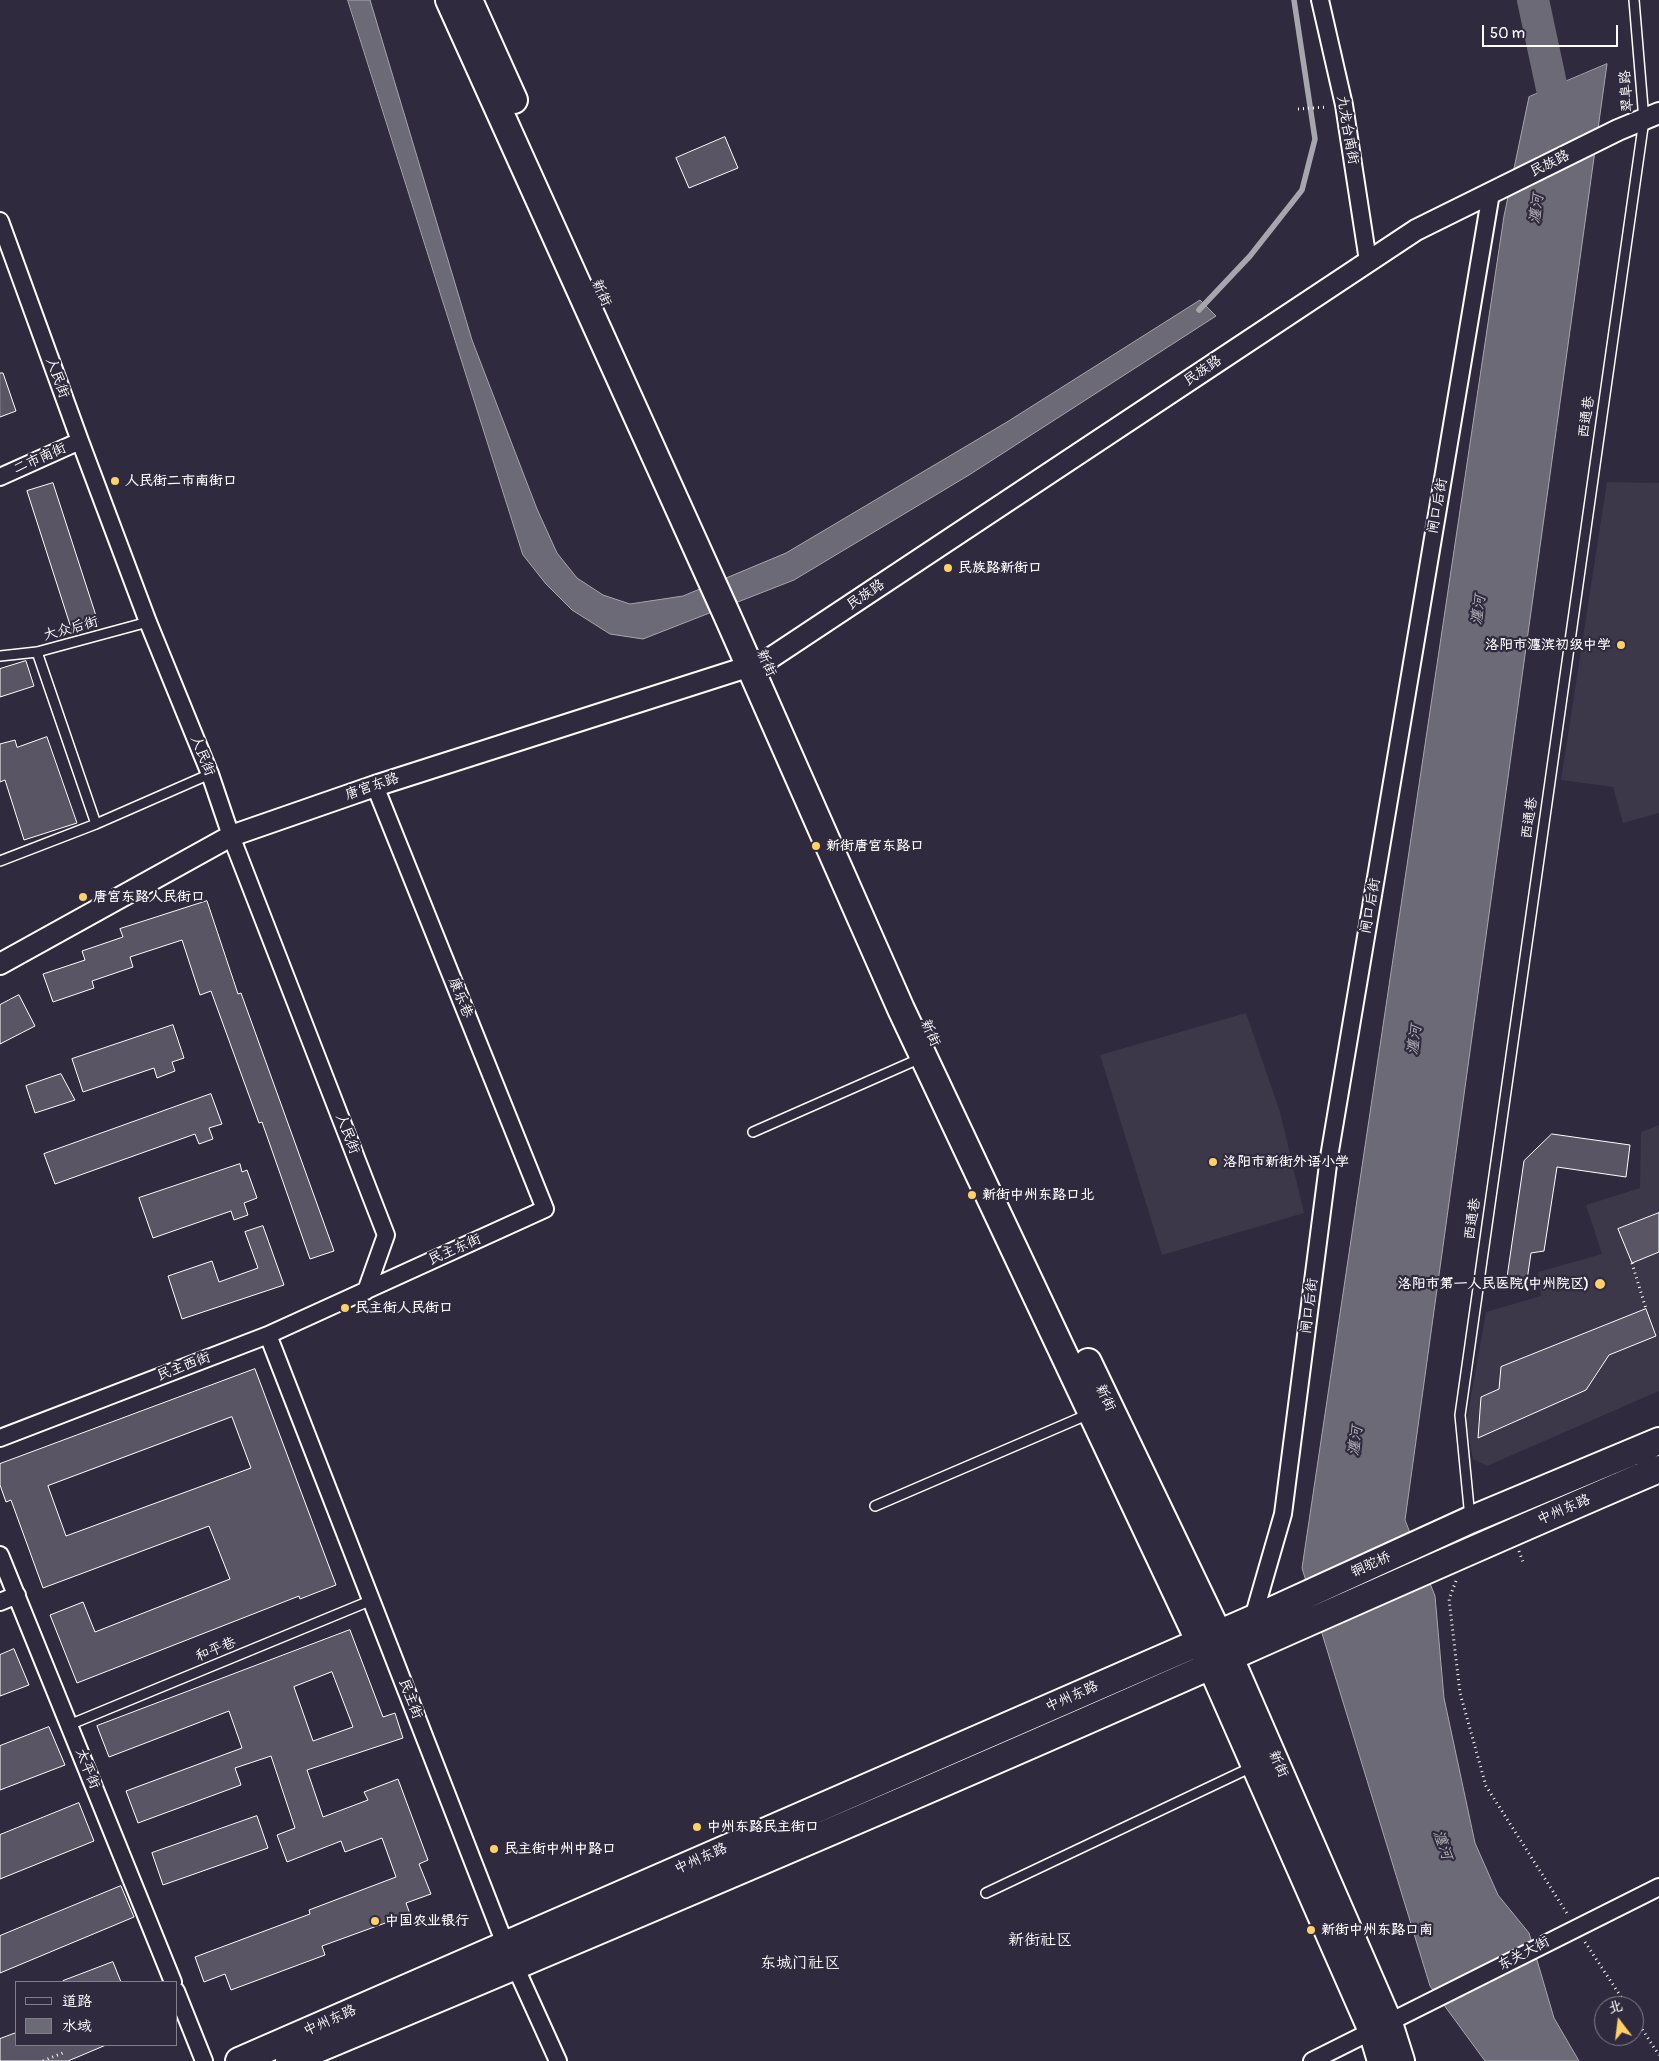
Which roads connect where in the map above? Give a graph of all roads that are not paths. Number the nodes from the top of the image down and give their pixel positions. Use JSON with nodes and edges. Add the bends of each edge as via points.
{"nodes":[{"id":1,"x":449,"y":0,"type":"edge"},
{"id":2,"x":469,"y":0,"type":"edge"},
{"id":3,"x":1320,"y":0,"type":"edge"},
{"id":4,"x":1634,"y":0,"type":"edge"},
{"id":5,"x":1651,"y":117,"type":"edge"},
{"id":6,"x":1491,"y":193,"type":"junction"},
{"id":7,"x":0,"y":221,"type":"edge"},
{"id":8,"x":1368,"y":260,"type":"junction"},
{"id":9,"x":80,"y":441,"type":"junction"},
{"id":10,"x":0,"y":477,"type":"edge"},
{"id":11,"x":710,"y":558,"type":"junction"},
{"id":12,"x":148,"y":622,"type":"junction"},
{"id":13,"x":37,"y":652,"type":"junction"},
{"id":14,"x":0,"y":656,"type":"edge"},
{"id":15,"x":758,"y":664,"type":"junction"},
{"id":16,"x":210,"y":774,"type":"junction"},
{"id":17,"x":375,"y":786,"type":"junction"},
{"id":18,"x":96,"y":824,"type":"junction"},
{"id":19,"x":231,"y":836,"type":"junction"},
{"id":20,"x":0,"y":861,"type":"edge"},
{"id":21,"x":0,"y":964,"type":"edge"},
{"id":22,"x":924,"y":1056,"type":"junction"},
{"id":23,"x":753,"y":1132,"type":"dead end"},
{"id":24,"x":545,"y":1209,"type":"joint"},
{"id":25,"x":366,"y":1291,"type":"junction"},
{"id":26,"x":268,"y":1335,"type":"junction"},
{"id":27,"x":1092,"y":1413,"type":"junction"},
{"id":28,"x":0,"y":1438,"type":"edge"},
{"id":29,"x":1659,"y":1441,"type":"edge"},
{"id":30,"x":1659,"y":1469,"type":"edge"},
{"id":31,"x":875,"y":1506,"type":"dead end"},
{"id":32,"x":1470,"y":1520,"type":"junction"},
{"id":33,"x":1469,"y":1550,"type":"joint"},
{"id":34,"x":0,"y":1555,"type":"edge"},
{"id":35,"x":17,"y":1595,"type":"junction"},
{"id":36,"x":372,"y":1600,"type":"junction"},
{"id":37,"x":0,"y":1602,"type":"edge"},
{"id":38,"x":1270,"y":1620,"type":"junction"},
{"id":39,"x":1209,"y":1638,"type":"junction"},
{"id":40,"x":1220,"y":1662,"type":"junction"},
{"id":41,"x":69,"y":1725,"type":"junction"},
{"id":42,"x":1265,"y":1761,"type":"junction"},
{"id":43,"x":1659,"y":1887,"type":"edge"},
{"id":44,"x":986,"y":1892,"type":"dead end"},
{"id":45,"x":510,"y":1955,"type":"junction"},
{"id":46,"x":173,"y":1981,"type":"edge"},
{"id":47,"x":178,"y":1996,"type":"edge"},
{"id":48,"x":1380,"y":2027,"type":"junction"},
{"id":49,"x":204,"y":2061,"type":"edge"},
{"id":50,"x":239,"y":2061,"type":"edge"},
{"id":51,"x":289,"y":2061,"type":"edge"},
{"id":52,"x":558,"y":2061,"type":"edge"},
{"id":53,"x":1312,"y":2061,"type":"edge"},
{"id":54,"x":1381,"y":2061,"type":"edge"},
{"id":55,"x":1401,"y":2061,"type":"edge"}],
"edges":[{"from":1,"to":11,"type":"main road","name":"新街"},
{"from":2,"to":11,"type":"main road","name":"新街"},
{"from":3,"to":8,"type":"street","name":"九龙台南街","via":[[1344,105]]},
{"from":4,"to":5,"type":"lane","name":"翠阜路"},
{"from":5,"to":6,"type":"street","name":"民族路"},
{"from":5,"to":32,"type":"lane","name":"西通巷","via":[[1460,1414]]},
{"from":6,"to":8,"type":"street","name":"民族路","via":[[1416,230]]},
{"from":6,"to":38,"type":"street","name":"闸口后街","via":[[1329,1156]]},
{"from":7,"to":9,"type":"street","name":"人民街"},
{"from":8,"to":15,"type":"street","name":"民族路"},
{"from":9,"to":10,"type":"street","name":"二市南街"},
{"from":9,"to":12,"type":"street","name":"人民街"},
{"from":11,"to":15,"type":"main road","name":"新街"},
{"from":12,"to":13,"type":"lane","name":"大众后街"},
{"from":12,"to":16,"type":"street","name":"人民街"},
{"from":13,"to":14,"type":"lane","name":"大众后街"},
{"from":13,"to":18,"type":"lane"},
{"from":15,"to":17,"type":"street","name":"唐宫东路"},
{"from":15,"to":22,"type":"main road","name":"新街"},
{"from":15,"to":39,"type":"main road","name":"新街"},
{"from":16,"to":18,"type":"lane"},
{"from":16,"to":19,"type":"street","name":"人民街"},
{"from":17,"to":19,"type":"street","name":"唐宫东路"},
{"from":17,"to":24,"type":"street","name":"康乐巷"},
{"from":18,"to":20,"type":"lane"},
{"from":19,"to":21,"type":"street","name":"唐宫东路"},
{"from":19,"to":25,"type":"street","name":"人民街","via":[[386,1235]]},
{"from":22,"to":23,"type":"lane"},
{"from":22,"to":27,"type":"main road","name":"新街"},
{"from":24,"to":25,"type":"street","name":"民主东街"},
{"from":25,"to":26,"type":"street","name":"民主西街"},
{"from":26,"to":28,"type":"street","name":"民主西街"},
{"from":26,"to":36,"type":"street","name":"民主街"},
{"from":27,"to":31,"type":"lane"},
{"from":27,"to":39,"type":"main road","name":"新街"},
{"from":29,"to":32,"type":"main road","name":"中州东路"},
{"from":30,"to":33,"type":"main road","name":"中州东路"},
{"from":32,"to":38,"type":"main road","name":"铜驼桥"},
{"from":33,"to":38,"type":"main road","name":"铜驼桥"},
{"from":34,"to":35,"type":"street","name":"太平街"},
{"from":35,"to":37,"type":"street"},
{"from":35,"to":41,"type":"street","name":"太平街"},
{"from":36,"to":41,"type":"lane","name":"和平巷"},
{"from":36,"to":45,"type":"street","name":"民主街"},
{"from":38,"to":39,"type":"main road","name":"中州东路"},
{"from":38,"to":40,"type":"main road","name":"中州东路"},
{"from":39,"to":40,"type":"main road","name":"新街"},
{"from":39,"to":45,"type":"main road","name":"中州东路"},
{"from":40,"to":42,"type":"main road","name":"新街"},
{"from":40,"to":45,"type":"main road","name":"中州东路"},
{"from":41,"to":46,"type":"street","name":"太平街"},
{"from":42,"to":44,"type":"lane"},
{"from":42,"to":48,"type":"main road","name":"新街"},
{"from":43,"to":48,"type":"street","name":"东关大街"},
{"from":45,"to":50,"type":"main road","name":"中州东路"},
{"from":45,"to":51,"type":"main road","name":"中州东路"},
{"from":45,"to":52,"type":"street","name":"民主街"},
{"from":47,"to":49,"type":"street"},
{"from":48,"to":53,"type":"street","name":"东关大街"},
{"from":48,"to":54,"type":"main road"},
{"from":48,"to":55,"type":"main road","name":"新街"}]}
